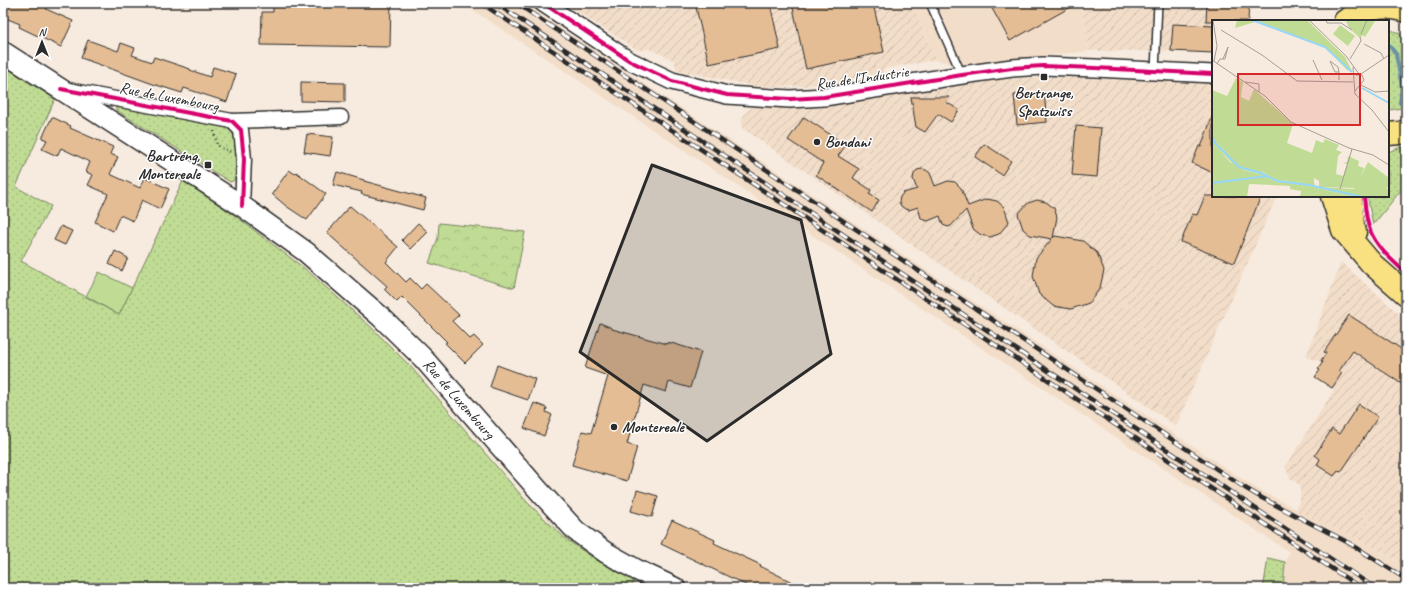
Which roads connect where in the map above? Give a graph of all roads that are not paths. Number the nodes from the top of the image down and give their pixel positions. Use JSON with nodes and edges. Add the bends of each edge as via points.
{"nodes":[{"id":1,"x":543,"y":3,"type":"edge"},
{"id":2,"x":930,"y":3,"type":"edge"},
{"id":3,"x":1158,"y":3,"type":"edge"},
{"id":4,"x":1340,"y":3,"type":"edge"},
{"id":5,"x":1397,"y":8,"type":"edge"},
{"id":6,"x":1339,"y":20,"type":"edge"},
{"id":7,"x":1346,"y":20,"type":"edge"},
{"id":8,"x":3,"y":52,"type":"edge"},
{"id":9,"x":1156,"y":71,"type":"junction"},
{"id":10,"x":1211,"y":74,"type":"edge"},
{"id":11,"x":962,"y":75,"type":"junction"},
{"id":12,"x":61,"y":89,"type":"junction"},
{"id":13,"x":341,"y":117,"type":"dead end"},
{"id":14,"x":232,"y":121,"type":"junction"},
{"id":15,"x":1406,"y":130,"type":"edge"},
{"id":16,"x":1389,"y":134,"type":"edge"},
{"id":17,"x":1332,"y":197,"type":"edge"},
{"id":18,"x":1350,"y":197,"type":"edge"},
{"id":19,"x":242,"y":206,"type":"junction"},
{"id":20,"x":1362,"y":254,"type":"junction"},
{"id":21,"x":1406,"y":294,"type":"edge"},
{"id":22,"x":675,"y":588,"type":"edge"}],
"edges":[{"from":1,"to":11,"type":"street","name":"Rue de l'Industrie","via":[[630,61],[672,81],[727,95],[790,99],[824,97]]},
{"from":2,"to":11,"type":"lane"},
{"from":3,"to":9,"type":"lane"},
{"from":4,"to":6,"type":"main road"},
{"from":5,"to":7,"type":"main road","via":[[1368,9]]},
{"from":8,"to":12,"type":"main road","name":"Rue de Luxembourg"},
{"from":9,"to":10,"type":"street","name":"Rue de l'Industrie"},
{"from":9,"to":11,"type":"street","name":"Rue de l'Industrie","via":[[1044,66]]},
{"from":12,"to":14,"type":"street","name":"Rue de Luxembourg"},
{"from":12,"to":19,"type":"main road","name":"Rue de Luxembourg"},
{"from":13,"to":14,"type":"street","name":"Rue de Luxembourg"},
{"from":14,"to":19,"type":"street","name":"Rue de Luxembourg","via":[[241,130],[244,159]]},
{"from":15,"to":16,"type":"main road"},
{"from":17,"to":20,"type":"main road","via":[[1343,230]]},
{"from":18,"to":20,"type":"main road","via":[[1353,226]]},
{"from":19,"to":22,"type":"main road","name":"Rue de Luxembourg","via":[[306,252],[412,347],[576,531],[605,552]]},
{"from":20,"to":21,"type":"main road"}]}
